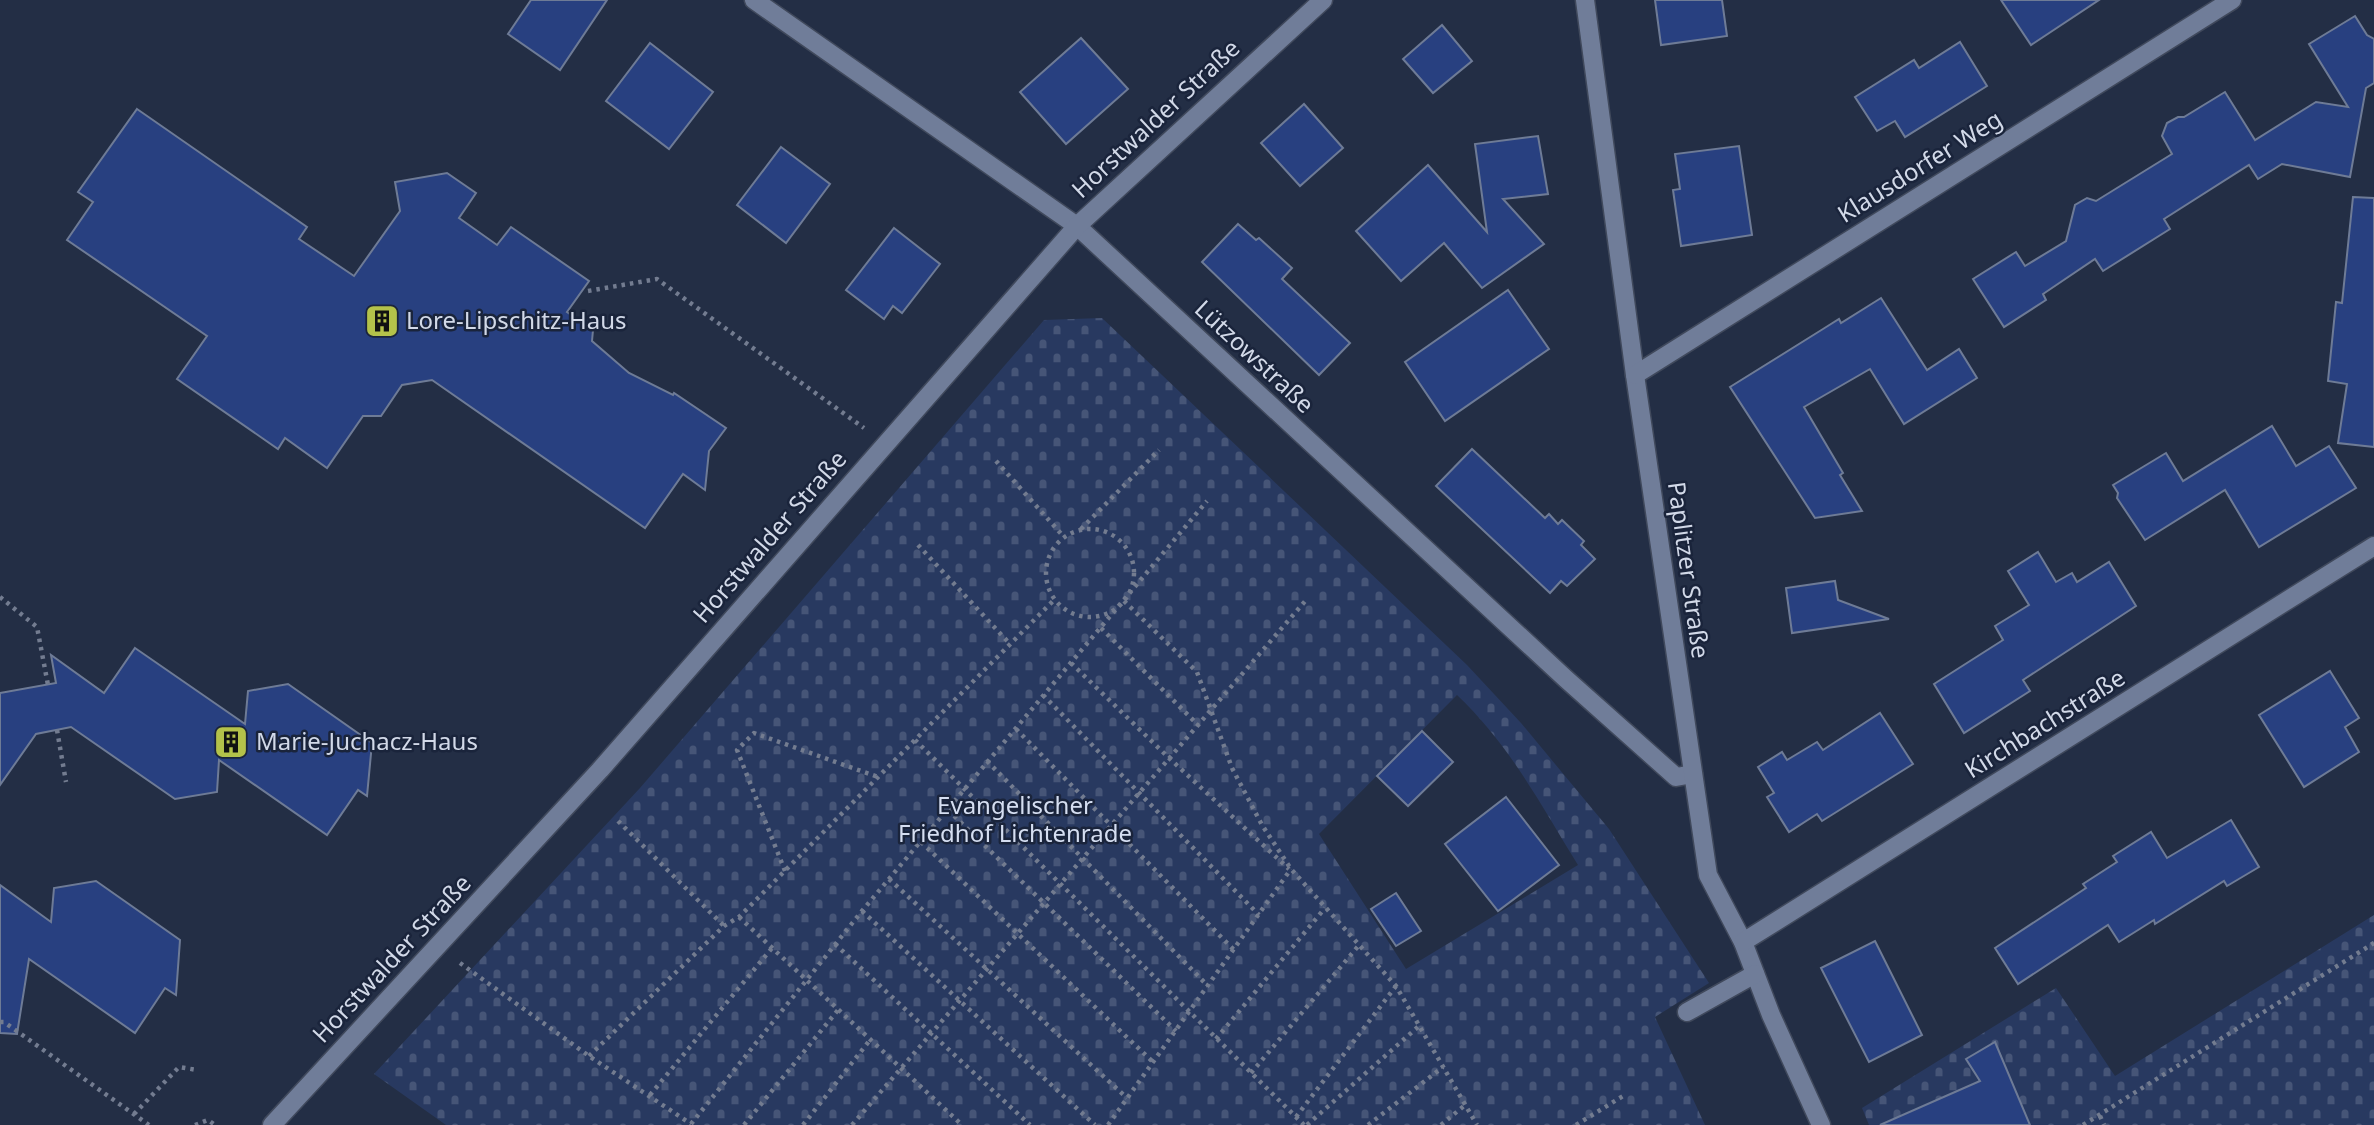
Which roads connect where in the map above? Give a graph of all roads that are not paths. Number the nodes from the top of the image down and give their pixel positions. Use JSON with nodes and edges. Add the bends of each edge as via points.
{"nodes":[{"id":1,"x":754,"y":0,"type":"edge"},
{"id":2,"x":1323,"y":0,"type":"edge"},
{"id":3,"x":1585,"y":0,"type":"edge"},
{"id":4,"x":2232,"y":0,"type":"edge"},
{"id":5,"x":1076,"y":226,"type":"junction"},
{"id":6,"x":1635,"y":375,"type":"junction"},
{"id":7,"x":2374,"y":546,"type":"edge"},
{"id":8,"x":1693,"y":774,"type":"junction"},
{"id":9,"x":1743,"y":942,"type":"junction"},
{"id":10,"x":1755,"y":974,"type":"junction"},
{"id":11,"x":1687,"y":1012,"type":"dead end"},
{"id":12,"x":272,"y":1125,"type":"edge"},
{"id":13,"x":1821,"y":1125,"type":"edge"}],
"edges":[{"from":1,"to":5,"type":"street","name":"Lützowstraße"},
{"from":2,"to":5,"type":"street","name":"Horstwalder Straße"},
{"from":3,"to":6,"type":"street","name":"Paplitzer Straße"},
{"from":4,"to":6,"type":"street","name":"Klausdorfer Weg"},
{"from":5,"to":8,"type":"street","name":"Lützowstraße","via":[[1676,777]]},
{"from":5,"to":12,"type":"street","name":"Horstwalder Straße","via":[[600,770]]},
{"from":6,"to":8,"type":"street","name":"Paplitzer Straße"},
{"from":7,"to":9,"type":"street","name":"Kirchbachstraße"},
{"from":8,"to":9,"type":"street","name":"Paplitzer Straße","via":[[1708,874]]},
{"from":9,"to":10,"type":"street","name":"Paplitzer Straße"},
{"from":10,"to":11,"type":"street"},
{"from":10,"to":13,"type":"street","name":"Paplitzer Straße"}]}
